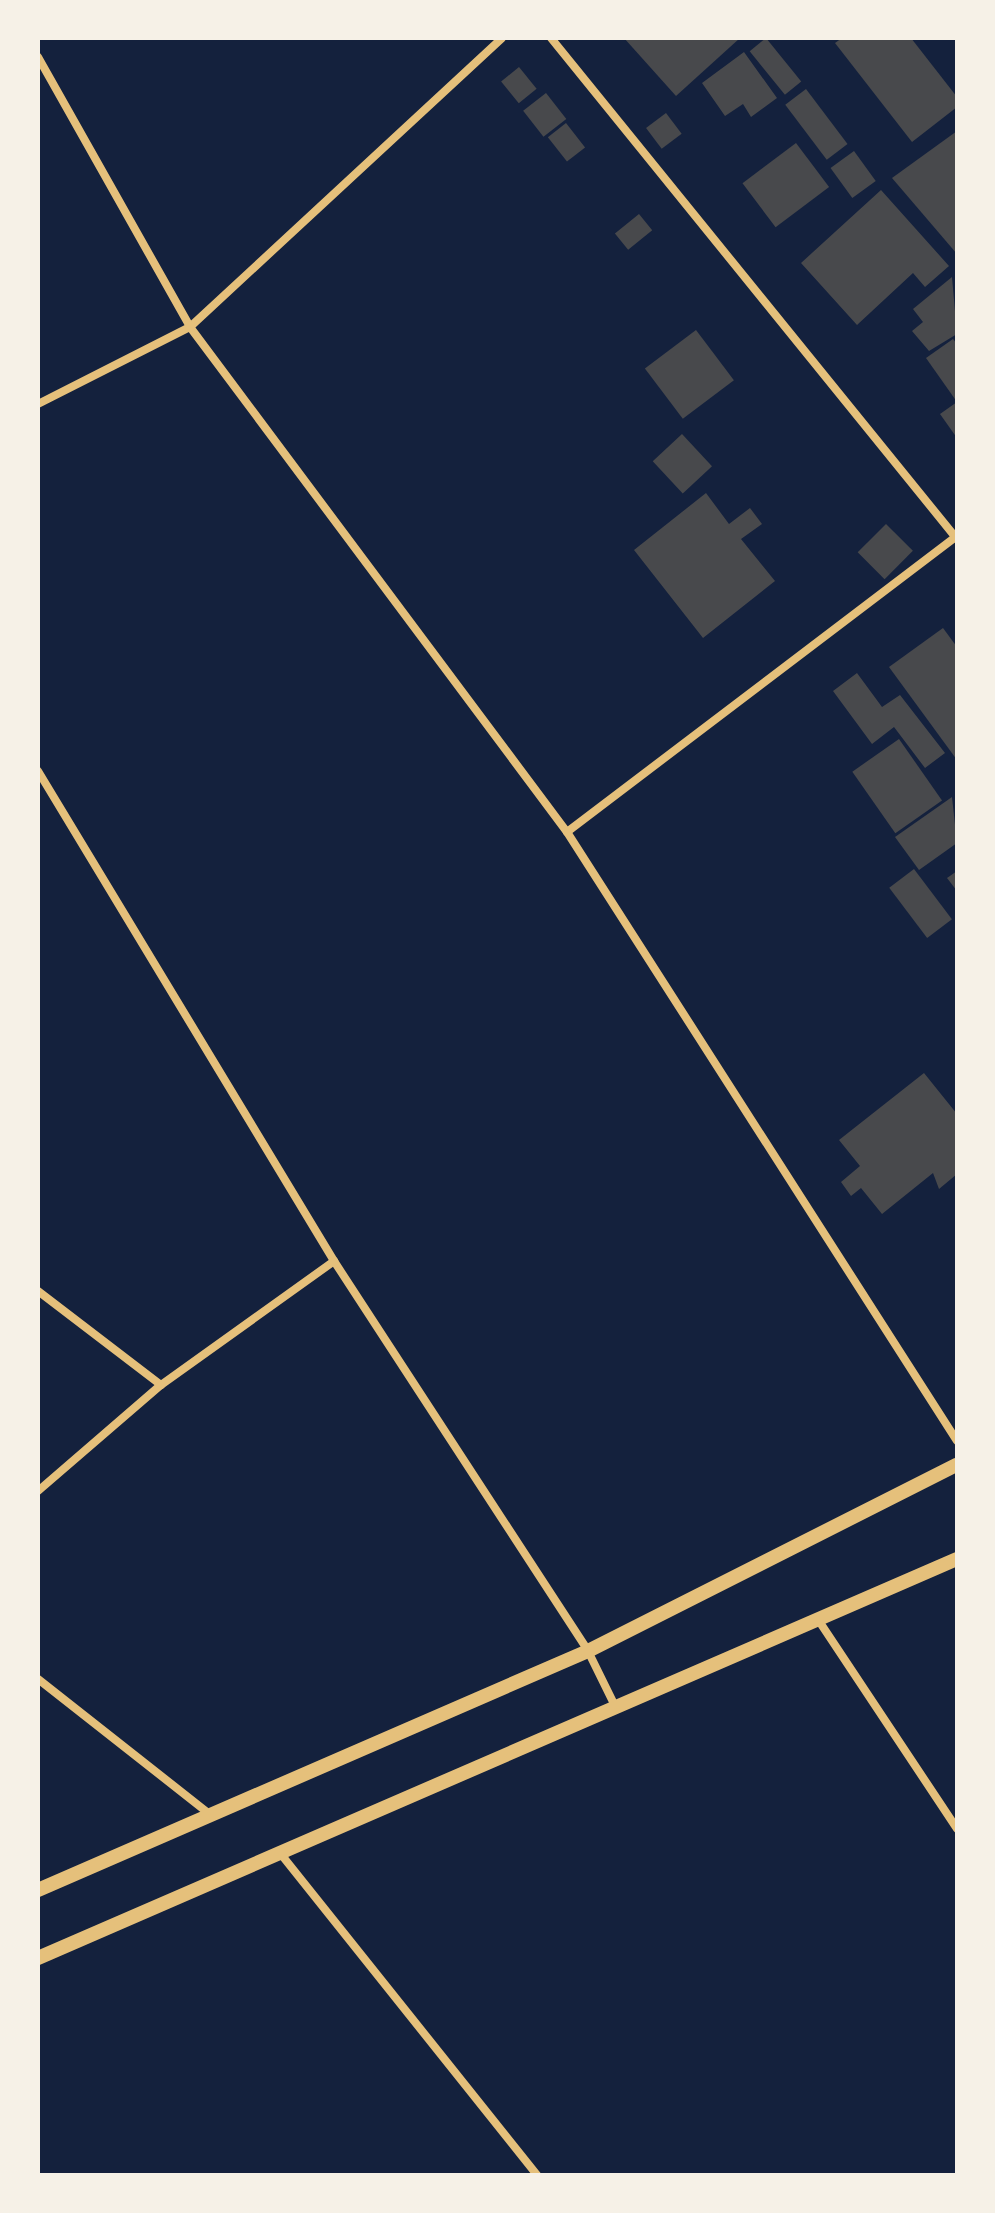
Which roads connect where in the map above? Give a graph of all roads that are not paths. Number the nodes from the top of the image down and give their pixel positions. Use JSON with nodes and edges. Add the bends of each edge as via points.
{"nodes":[{"id":1,"x":502,"y":38,"type":"edge"},
{"id":2,"x":551,"y":38,"type":"edge"},
{"id":3,"x":38,"y":57,"type":"edge"},
{"id":4,"x":190,"y":327,"type":"junction"},
{"id":5,"x":38,"y":404,"type":"edge"},
{"id":6,"x":956,"y":538,"type":"edge"},
{"id":7,"x":38,"y":771,"type":"edge"},
{"id":8,"x":567,"y":832,"type":"junction"},
{"id":9,"x":334,"y":1261,"type":"junction"},
{"id":10,"x":38,"y":1291,"type":"edge"},
{"id":11,"x":161,"y":1385,"type":"junction"},
{"id":12,"x":957,"y":1441,"type":"edge"},
{"id":13,"x":957,"y":1465,"type":"edge"},
{"id":14,"x":38,"y":1491,"type":"edge"},
{"id":15,"x":957,"y":1559,"type":"edge"},
{"id":16,"x":817,"y":1618,"type":"junction"},
{"id":17,"x":588,"y":1651,"type":"junction"},
{"id":18,"x":38,"y":1679,"type":"edge"},
{"id":19,"x":616,"y":1708,"type":"junction"},
{"id":20,"x":214,"y":1818,"type":"junction"},
{"id":21,"x":957,"y":1829,"type":"edge"},
{"id":22,"x":280,"y":1853,"type":"junction"},
{"id":23,"x":38,"y":1890,"type":"edge"},
{"id":24,"x":38,"y":1958,"type":"edge"},
{"id":25,"x":537,"y":2175,"type":"edge"}],
"edges":[{"from":1,"to":4,"type":"street"},
{"from":2,"to":6,"type":"street"},
{"from":3,"to":4,"type":"street"},
{"from":4,"to":5,"type":"street"},
{"from":4,"to":8,"type":"street"},
{"from":6,"to":8,"type":"street"},
{"from":7,"to":9,"type":"street"},
{"from":8,"to":12,"type":"street"},
{"from":9,"to":11,"type":"street"},
{"from":9,"to":17,"type":"street"},
{"from":10,"to":11,"type":"street"},
{"from":11,"to":14,"type":"street"},
{"from":13,"to":17,"type":"street"},
{"from":15,"to":16,"type":"street"},
{"from":16,"to":19,"type":"street"},
{"from":16,"to":21,"type":"street"},
{"from":17,"to":19,"type":"street"},
{"from":17,"to":20,"type":"street"},
{"from":18,"to":20,"type":"street"},
{"from":19,"to":22,"type":"street"},
{"from":20,"to":23,"type":"street"},
{"from":22,"to":24,"type":"street"},
{"from":22,"to":25,"type":"street"}]}
